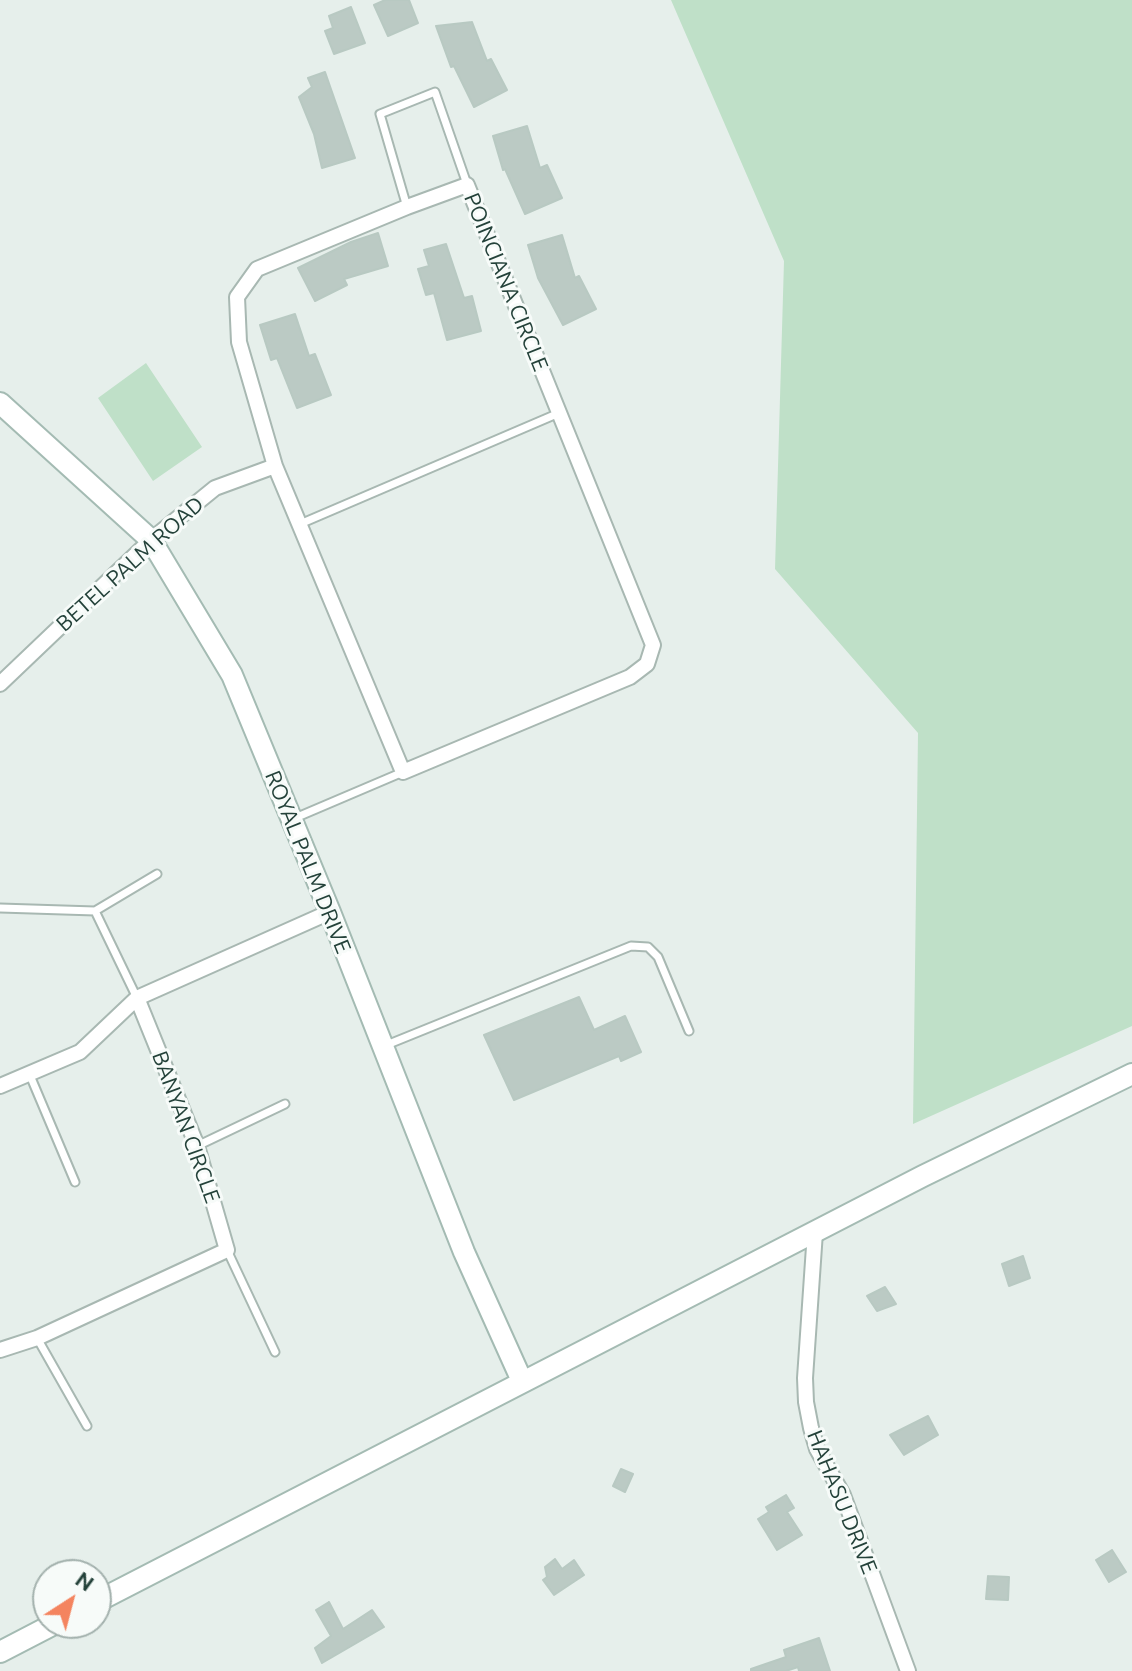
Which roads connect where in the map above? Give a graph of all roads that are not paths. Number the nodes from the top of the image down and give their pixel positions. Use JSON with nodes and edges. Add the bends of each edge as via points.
{"nodes":[{"id":1,"x":467,"y":185,"type":"junction"},
{"id":2,"x":407,"y":207,"type":"junction"},
{"id":3,"x":0,"y":403,"type":"edge"},
{"id":4,"x":560,"y":413,"type":"junction"},
{"id":5,"x":275,"y":466,"type":"junction"},
{"id":6,"x":300,"y":524,"type":"junction"},
{"id":7,"x":151,"y":540,"type":"junction"},
{"id":8,"x":0,"y":684,"type":"edge"},
{"id":9,"x":403,"y":772,"type":"junction"},
{"id":10,"x":291,"y":820,"type":"junction"},
{"id":11,"x":157,"y":874,"type":"dead end"},
{"id":12,"x":0,"y":908,"type":"edge"},
{"id":13,"x":95,"y":911,"type":"junction"},
{"id":14,"x":330,"y":912,"type":"junction"},
{"id":15,"x":137,"y":998,"type":"junction"},
{"id":16,"x":689,"y":1031,"type":"dead end"},
{"id":17,"x":381,"y":1048,"type":"junction"},
{"id":18,"x":29,"y":1073,"type":"junction"},
{"id":19,"x":1132,"y":1074,"type":"edge"},
{"id":20,"x":0,"y":1086,"type":"edge"},
{"id":21,"x":285,"y":1104,"type":"dead end"},
{"id":22,"x":197,"y":1146,"type":"junction"},
{"id":23,"x":75,"y":1182,"type":"dead end"},
{"id":24,"x":815,"y":1232,"type":"junction"},
{"id":25,"x":227,"y":1250,"type":"junction"},
{"id":26,"x":37,"y":1338,"type":"junction"},
{"id":27,"x":0,"y":1350,"type":"edge"},
{"id":28,"x":275,"y":1352,"type":"dead end"},
{"id":29,"x":522,"y":1381,"type":"junction"},
{"id":30,"x":87,"y":1426,"type":"dead end"},
{"id":31,"x":112,"y":1594,"type":"edge"},
{"id":32,"x":32,"y":1635,"type":"edge"},
{"id":33,"x":0,"y":1652,"type":"edge"},
{"id":34,"x":908,"y":1671,"type":"edge"}],
"edges":[{"from":1,"to":2,"type":"street","name":"POINCIANA CIRCLE"},
{"from":1,"to":2,"type":"lane","via":[[435,92],[380,114]]},
{"from":1,"to":4,"type":"street","name":"POINCIANA CIRCLE"},
{"from":2,"to":5,"type":"street","name":"POINCIANA CIRCLE","via":[[257,269],[237,297],[239,342]]},
{"from":3,"to":7,"type":"main road","name":"ROYAL PALM DRIVE"},
{"from":4,"to":6,"type":"lane"},
{"from":4,"to":9,"type":"street","name":"POINCIANA CIRCLE","via":[[653,645],[647,664],[630,677]]},
{"from":5,"to":6,"type":"street","name":"POINCIANA CIRCLE"},
{"from":5,"to":7,"type":"street","name":"BETEL PALM ROAD","via":[[215,488]]},
{"from":6,"to":9,"type":"street","name":"POINCIANA CIRCLE"},
{"from":7,"to":8,"type":"street","name":"BETEL PALM ROAD"},
{"from":7,"to":10,"type":"main road","name":"ROYAL PALM DRIVE","via":[[232,675]]},
{"from":9,"to":10,"type":"lane"},
{"from":10,"to":14,"type":"main road","name":"ROYAL PALM DRIVE"},
{"from":11,"to":13,"type":"lane"},
{"from":12,"to":13,"type":"lane"},
{"from":13,"to":15,"type":"lane"},
{"from":14,"to":15,"type":"street"},
{"from":14,"to":17,"type":"main road","name":"ROYAL PALM DRIVE"},
{"from":15,"to":18,"type":"street","via":[[80,1052]]},
{"from":15,"to":22,"type":"street","name":"BANYAN CIRCLE"},
{"from":16,"to":17,"type":"lane","via":[[658,957],[648,947],[631,946]]},
{"from":17,"to":29,"type":"main road","name":"ROYAL PALM DRIVE"},
{"from":18,"to":20,"type":"street"},
{"from":18,"to":23,"type":"lane"},
{"from":19,"to":24,"type":"main road"},
{"from":21,"to":22,"type":"lane"},
{"from":22,"to":25,"type":"street","name":"BANYAN CIRCLE"},
{"from":24,"to":29,"type":"main road"},
{"from":24,"to":34,"type":"street","name":"HAHASU DRIVE","via":[[805,1364],[811,1428],[843,1495]]},
{"from":25,"to":26,"type":"street"},
{"from":25,"to":28,"type":"lane"},
{"from":26,"to":27,"type":"street"},
{"from":26,"to":30,"type":"lane"},
{"from":29,"to":31,"type":"main road"},
{"from":32,"to":33,"type":"main road"}]}
